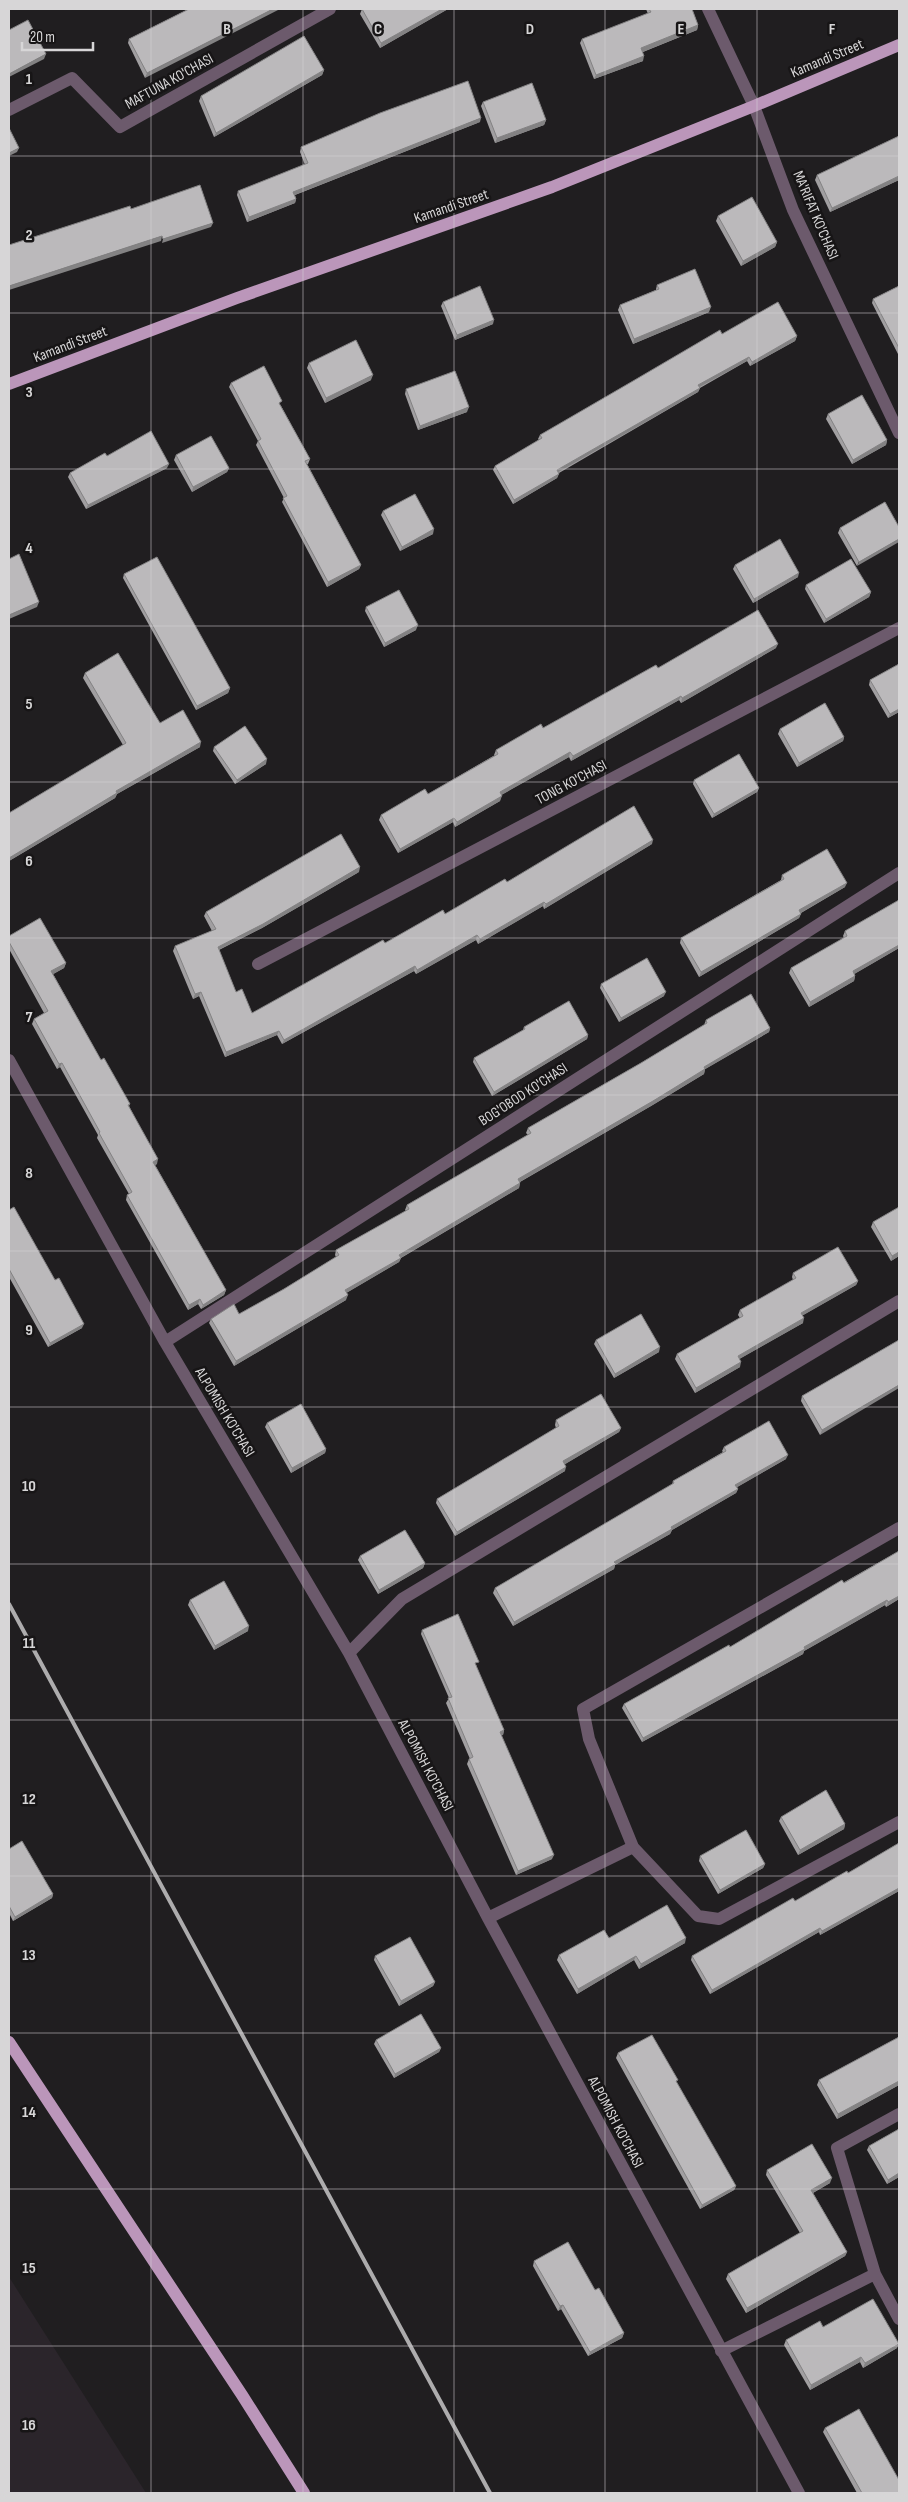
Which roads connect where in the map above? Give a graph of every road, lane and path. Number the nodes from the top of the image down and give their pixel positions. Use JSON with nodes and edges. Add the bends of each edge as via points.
{"nodes":[{"id":1,"x":330,"y":9,"type":"edge"},
{"id":2,"x":708,"y":9,"type":"edge"},
{"id":3,"x":899,"y":44,"type":"edge"},
{"id":4,"x":754,"y":106,"type":"junction"},
{"id":5,"x":9,"y":110,"type":"edge"},
{"id":6,"x":9,"y":384,"type":"edge"},
{"id":7,"x":899,"y":432,"type":"edge"},
{"id":8,"x":899,"y":628,"type":"edge"},
{"id":9,"x":899,"y":873,"type":"edge"},
{"id":10,"x":258,"y":964,"type":"dead end"},
{"id":11,"x":9,"y":1060,"type":"edge"},
{"id":12,"x":899,"y":1301,"type":"edge"},
{"id":13,"x":164,"y":1342,"type":"junction"},
{"id":14,"x":899,"y":1528,"type":"edge"},
{"id":15,"x":349,"y":1653,"type":"junction"},
{"id":16,"x":899,"y":1822,"type":"edge"},
{"id":17,"x":633,"y":1847,"type":"junction"},
{"id":18,"x":488,"y":1918,"type":"junction"},
{"id":19,"x":11,"y":2050,"type":"edge"},
{"id":20,"x":899,"y":2114,"type":"edge"},
{"id":21,"x":875,"y":2274,"type":"junction"},
{"id":22,"x":899,"y":2319,"type":"edge"},
{"id":23,"x":721,"y":2351,"type":"junction"},
{"id":24,"x":304,"y":2493,"type":"edge"},
{"id":25,"x":799,"y":2493,"type":"edge"}],
"edges":[{"from":1,"to":5,"type":"street","name":"MAFTUNA KO'CHASI","via":[[120,128],[72,78]]},
{"from":2,"to":4,"type":"street","name":"MA'RIFAT KO'CHASI"},
{"from":3,"to":4,"type":"main road","name":"Kamandi Street"},
{"from":4,"to":6,"type":"main road","name":"Kamandi Street","via":[[552,187],[237,298]]},
{"from":4,"to":7,"type":"street","name":"MA'RIFAT KO'CHASI","via":[[793,210]]},
{"from":8,"to":10,"type":"street","name":"TONG KO'CHASI"},
{"from":9,"to":13,"type":"street","name":"BOG'OBOD KO'CHASI"},
{"from":11,"to":13,"type":"street","name":"ALPOMISH KO'CHASI"},
{"from":12,"to":15,"type":"street","via":[[402,1599]]},
{"from":13,"to":15,"type":"street","name":"ALPOMISH KO'CHASI"},
{"from":14,"to":17,"type":"street","via":[[583,1709],[589,1739]]},
{"from":15,"to":18,"type":"street","name":"ALPOMISH KO'CHASI"},
{"from":16,"to":17,"type":"street","via":[[719,1918],[698,1916]]},
{"from":17,"to":18,"type":"street"},
{"from":18,"to":23,"type":"street","name":"ALPOMISH KO'CHASI"},
{"from":19,"to":24,"type":"main road","via":[[242,2394]]},
{"from":20,"to":21,"type":"street","via":[[837,2148]]},
{"from":21,"to":22,"type":"street"},
{"from":21,"to":23,"type":"street"},
{"from":23,"to":25,"type":"street","name":"ALPOMISH KO'CHASI"}]}
